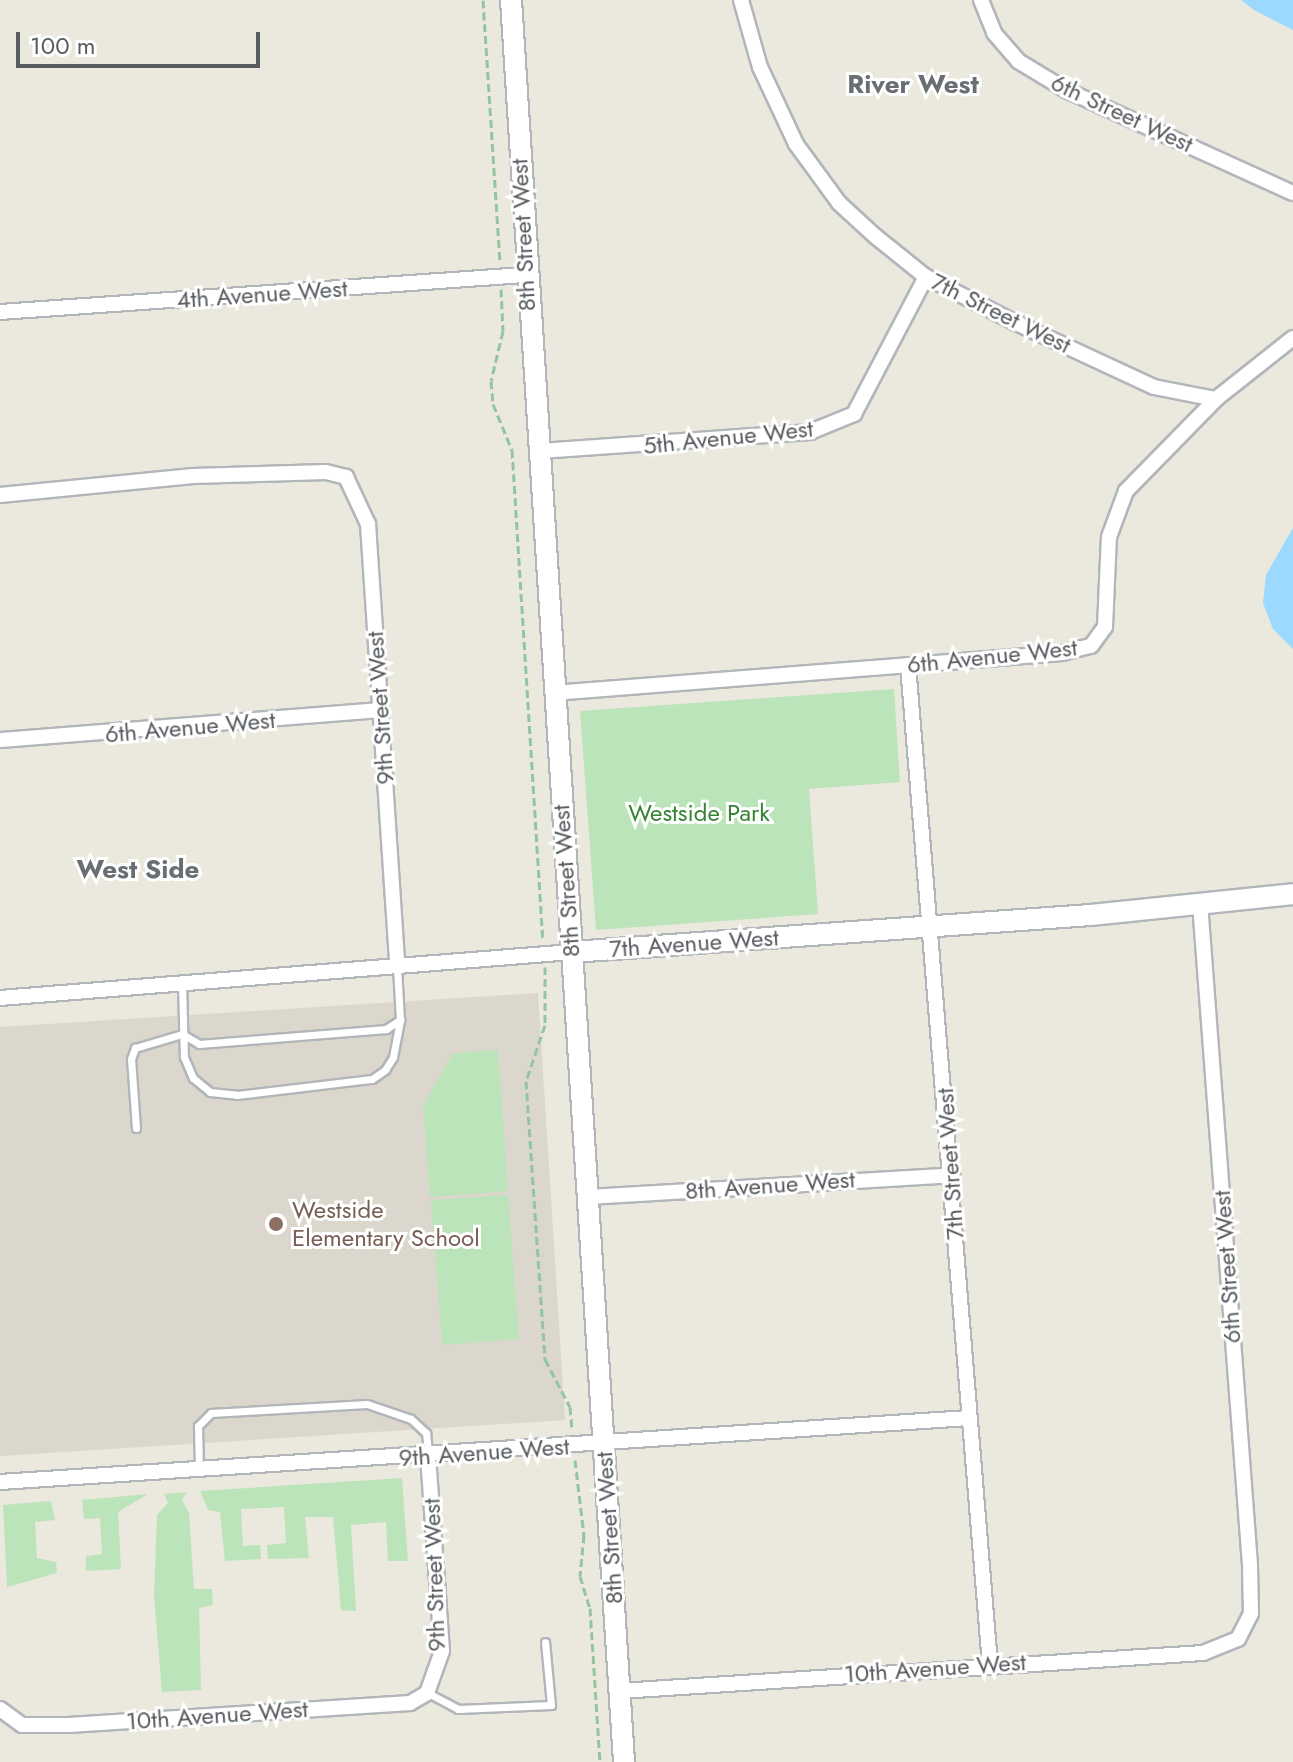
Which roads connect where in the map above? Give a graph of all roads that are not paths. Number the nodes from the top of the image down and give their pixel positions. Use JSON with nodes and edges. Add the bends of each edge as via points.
{"nodes":[{"id":1,"x":511,"y":0,"type":"edge"},
{"id":2,"x":741,"y":0,"type":"edge"},
{"id":3,"x":981,"y":0,"type":"edge"},
{"id":4,"x":1293,"y":193,"type":"edge"},
{"id":5,"x":524,"y":275,"type":"junction"},
{"id":6,"x":926,"y":277,"type":"junction"},
{"id":7,"x":0,"y":312,"type":"edge"},
{"id":8,"x":1293,"y":338,"type":"edge"},
{"id":9,"x":1216,"y":399,"type":"junction"},
{"id":10,"x":540,"y":451,"type":"junction"},
{"id":11,"x":0,"y":495,"type":"edge"},
{"id":12,"x":908,"y":665,"type":"junction"},
{"id":13,"x":553,"y":693,"type":"junction"},
{"id":14,"x":380,"y":710,"type":"junction"},
{"id":15,"x":0,"y":740,"type":"edge"},
{"id":16,"x":1293,"y":894,"type":"edge"},
{"id":17,"x":1200,"y":903,"type":"junction"},
{"id":18,"x":931,"y":927,"type":"junction"},
{"id":19,"x":572,"y":952,"type":"junction"},
{"id":20,"x":397,"y":966,"type":"junction"},
{"id":21,"x":182,"y":982,"type":"junction"},
{"id":22,"x":0,"y":998,"type":"edge"},
{"id":23,"x":400,"y":1020,"type":"junction"},
{"id":24,"x":182,"y":1034,"type":"junction"},
{"id":25,"x":136,"y":1128,"type":"dead end"},
{"id":26,"x":952,"y":1175,"type":"junction"},
{"id":27,"x":587,"y":1197,"type":"junction"},
{"id":28,"x":968,"y":1418,"type":"junction"},
{"id":29,"x":604,"y":1444,"type":"junction"},
{"id":30,"x":428,"y":1456,"type":"junction"},
{"id":31,"x":199,"y":1470,"type":"junction"},
{"id":32,"x":0,"y":1482,"type":"edge"},
{"id":33,"x":1243,"y":1629,"type":"joint"},
{"id":34,"x":545,"y":1642,"type":"dead end"},
{"id":35,"x":990,"y":1664,"type":"junction"},
{"id":36,"x":620,"y":1691,"type":"junction"},
{"id":37,"x":427,"y":1693,"type":"junction"},
{"id":38,"x":3,"y":1713,"type":"edge"},
{"id":39,"x":624,"y":1762,"type":"edge"}],
"edges":[{"from":1,"to":5,"type":"street","name":"8th Street West"},
{"from":2,"to":6,"type":"street","name":"7th Street West","via":[[760,67],[796,144],[839,203]]},
{"from":3,"to":4,"type":"street","name":"6th Street West","via":[[994,33],[1018,61],[1066,90]]},
{"from":5,"to":7,"type":"street","name":"4th Avenue West"},
{"from":5,"to":10,"type":"street","name":"8th Street West"},
{"from":6,"to":9,"type":"street","name":"7th Street West","via":[[1154,387]]},
{"from":6,"to":10,"type":"street","name":"5th Avenue West","via":[[854,414],[810,432]]},
{"from":8,"to":9,"type":"street","name":"6th Avenue West"},
{"from":9,"to":12,"type":"street","name":"6th Avenue West","via":[[1126,491],[1109,537],[1105,627],[1091,646]]},
{"from":10,"to":13,"type":"street","name":"8th Street West"},
{"from":11,"to":14,"type":"street","name":"9th Street West","via":[[193,476],[326,472],[346,477],[368,524]]},
{"from":12,"to":13,"type":"street","name":"6th Avenue West"},
{"from":12,"to":18,"type":"street","name":"7th Street West"},
{"from":13,"to":19,"type":"street","name":"8th Street West"},
{"from":14,"to":15,"type":"street","name":"6th Avenue West"},
{"from":14,"to":20,"type":"street","name":"9th Street West"},
{"from":16,"to":17,"type":"street","name":"7th Avenue West"},
{"from":17,"to":18,"type":"street","name":"7th Avenue West"},
{"from":17,"to":33,"type":"street","name":"6th Street West","via":[[1250,1565],[1251,1614]]},
{"from":18,"to":19,"type":"street","name":"7th Avenue West"},
{"from":18,"to":26,"type":"street","name":"7th Street West"},
{"from":19,"to":20,"type":"street","name":"7th Avenue West"},
{"from":19,"to":27,"type":"street","name":"8th Street West"},
{"from":20,"to":21,"type":"street","name":"7th Avenue West"},
{"from":20,"to":23,"type":"lane"},
{"from":21,"to":22,"type":"street","name":"7th Avenue West"},
{"from":21,"to":24,"type":"lane"},
{"from":23,"to":24,"type":"lane","via":[[386,1029],[199,1044]]},
{"from":23,"to":24,"type":"lane","via":[[393,1057],[372,1079],[237,1095],[210,1092],[193,1078]]},
{"from":24,"to":25,"type":"lane","via":[[135,1048],[131,1059]]},
{"from":26,"to":27,"type":"street","name":"8th Avenue West"},
{"from":26,"to":28,"type":"street","name":"7th Street West"},
{"from":27,"to":29,"type":"street","name":"8th Street West"},
{"from":28,"to":29,"type":"street","name":"9th Avenue West"},
{"from":28,"to":35,"type":"street","name":"7th Street West"},
{"from":29,"to":30,"type":"street","name":"9th Avenue West"},
{"from":29,"to":36,"type":"street","name":"8th Street West"},
{"from":30,"to":31,"type":"street","name":"9th Avenue West"},
{"from":30,"to":31,"type":"lane","via":[[426,1433],[411,1419],[367,1404],[211,1413],[202,1419]]},
{"from":30,"to":37,"type":"street","name":"9th Street West","via":[[442,1651]]},
{"from":31,"to":32,"type":"street","name":"9th Avenue West"},
{"from":33,"to":35,"type":"street","name":"10th Avenue West","via":[[1238,1639],[1203,1653]]},
{"from":34,"to":37,"type":"lane","via":[[551,1705],[458,1709]]},
{"from":35,"to":36,"type":"street","name":"10th Avenue West"},
{"from":36,"to":39,"type":"street","name":"8th Street West"},
{"from":37,"to":38,"type":"street","name":"10th Avenue West","via":[[410,1703],[69,1725],[22,1725]]}]}
